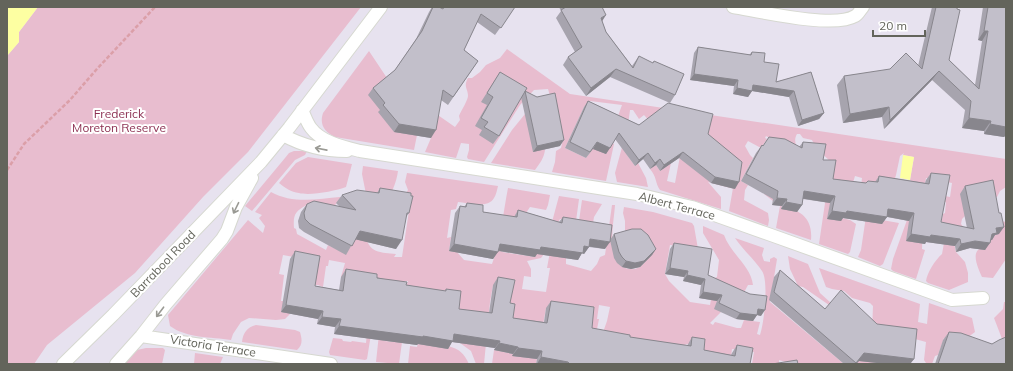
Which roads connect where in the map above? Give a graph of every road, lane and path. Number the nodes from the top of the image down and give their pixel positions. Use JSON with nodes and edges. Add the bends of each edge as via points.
{"nodes":[{"id":1,"x":155,"y":7,"type":"edge"},
{"id":2,"x":381,"y":7,"type":"edge"},
{"id":3,"x":733,"y":7,"type":"edge"},
{"id":4,"x":863,"y":7,"type":"edge"},
{"id":5,"x":302,"y":110,"type":"junction"},
{"id":6,"x":283,"y":135,"type":"junction"},
{"id":7,"x":360,"y":151,"type":"junction"},
{"id":8,"x":261,"y":162,"type":"junction"},
{"id":9,"x":7,"y":170,"type":"edge"},
{"id":10,"x":983,"y":298,"type":"dead end"},
{"id":11,"x":141,"y":336,"type":"junction"},
{"id":12,"x":63,"y":364,"type":"edge"},
{"id":13,"x":116,"y":364,"type":"edge"},
{"id":14,"x":331,"y":364,"type":"edge"}],
"edges":[{"from":1,"to":9,"type":"path","via":[[70,100],[24,144]]},
{"from":2,"to":5,"type":"street","name":"Barrabool Road"},
{"from":3,"to":4,"type":"street","via":[[824,22],[840,21],[855,16]]},
{"from":5,"to":6,"type":"street","name":"Barrabool Road"},
{"from":5,"to":7,"type":"street","name":"Albert Terrace","via":[[311,128],[323,138]]},
{"from":7,"to":6,"type":"street","name":"Albert Terrace","one_way":true,"via":[[324,149],[296,142]]},
{"from":6,"to":8,"type":"street","name":"Barrabool Road"},
{"from":7,"to":10,"type":"street","name":"Albert Terrace","via":[[637,194],[731,220],[952,300]]},
{"from":8,"to":11,"type":"street","name":"Barrabool Road","one_way":true,"via":[[224,236]]},
{"from":8,"to":12,"type":"street","name":"Barrabool Road"},
{"from":11,"to":13,"type":"street","name":"Barrabool Road"},
{"from":11,"to":14,"type":"street","name":"Victoria Terrace"}]}
